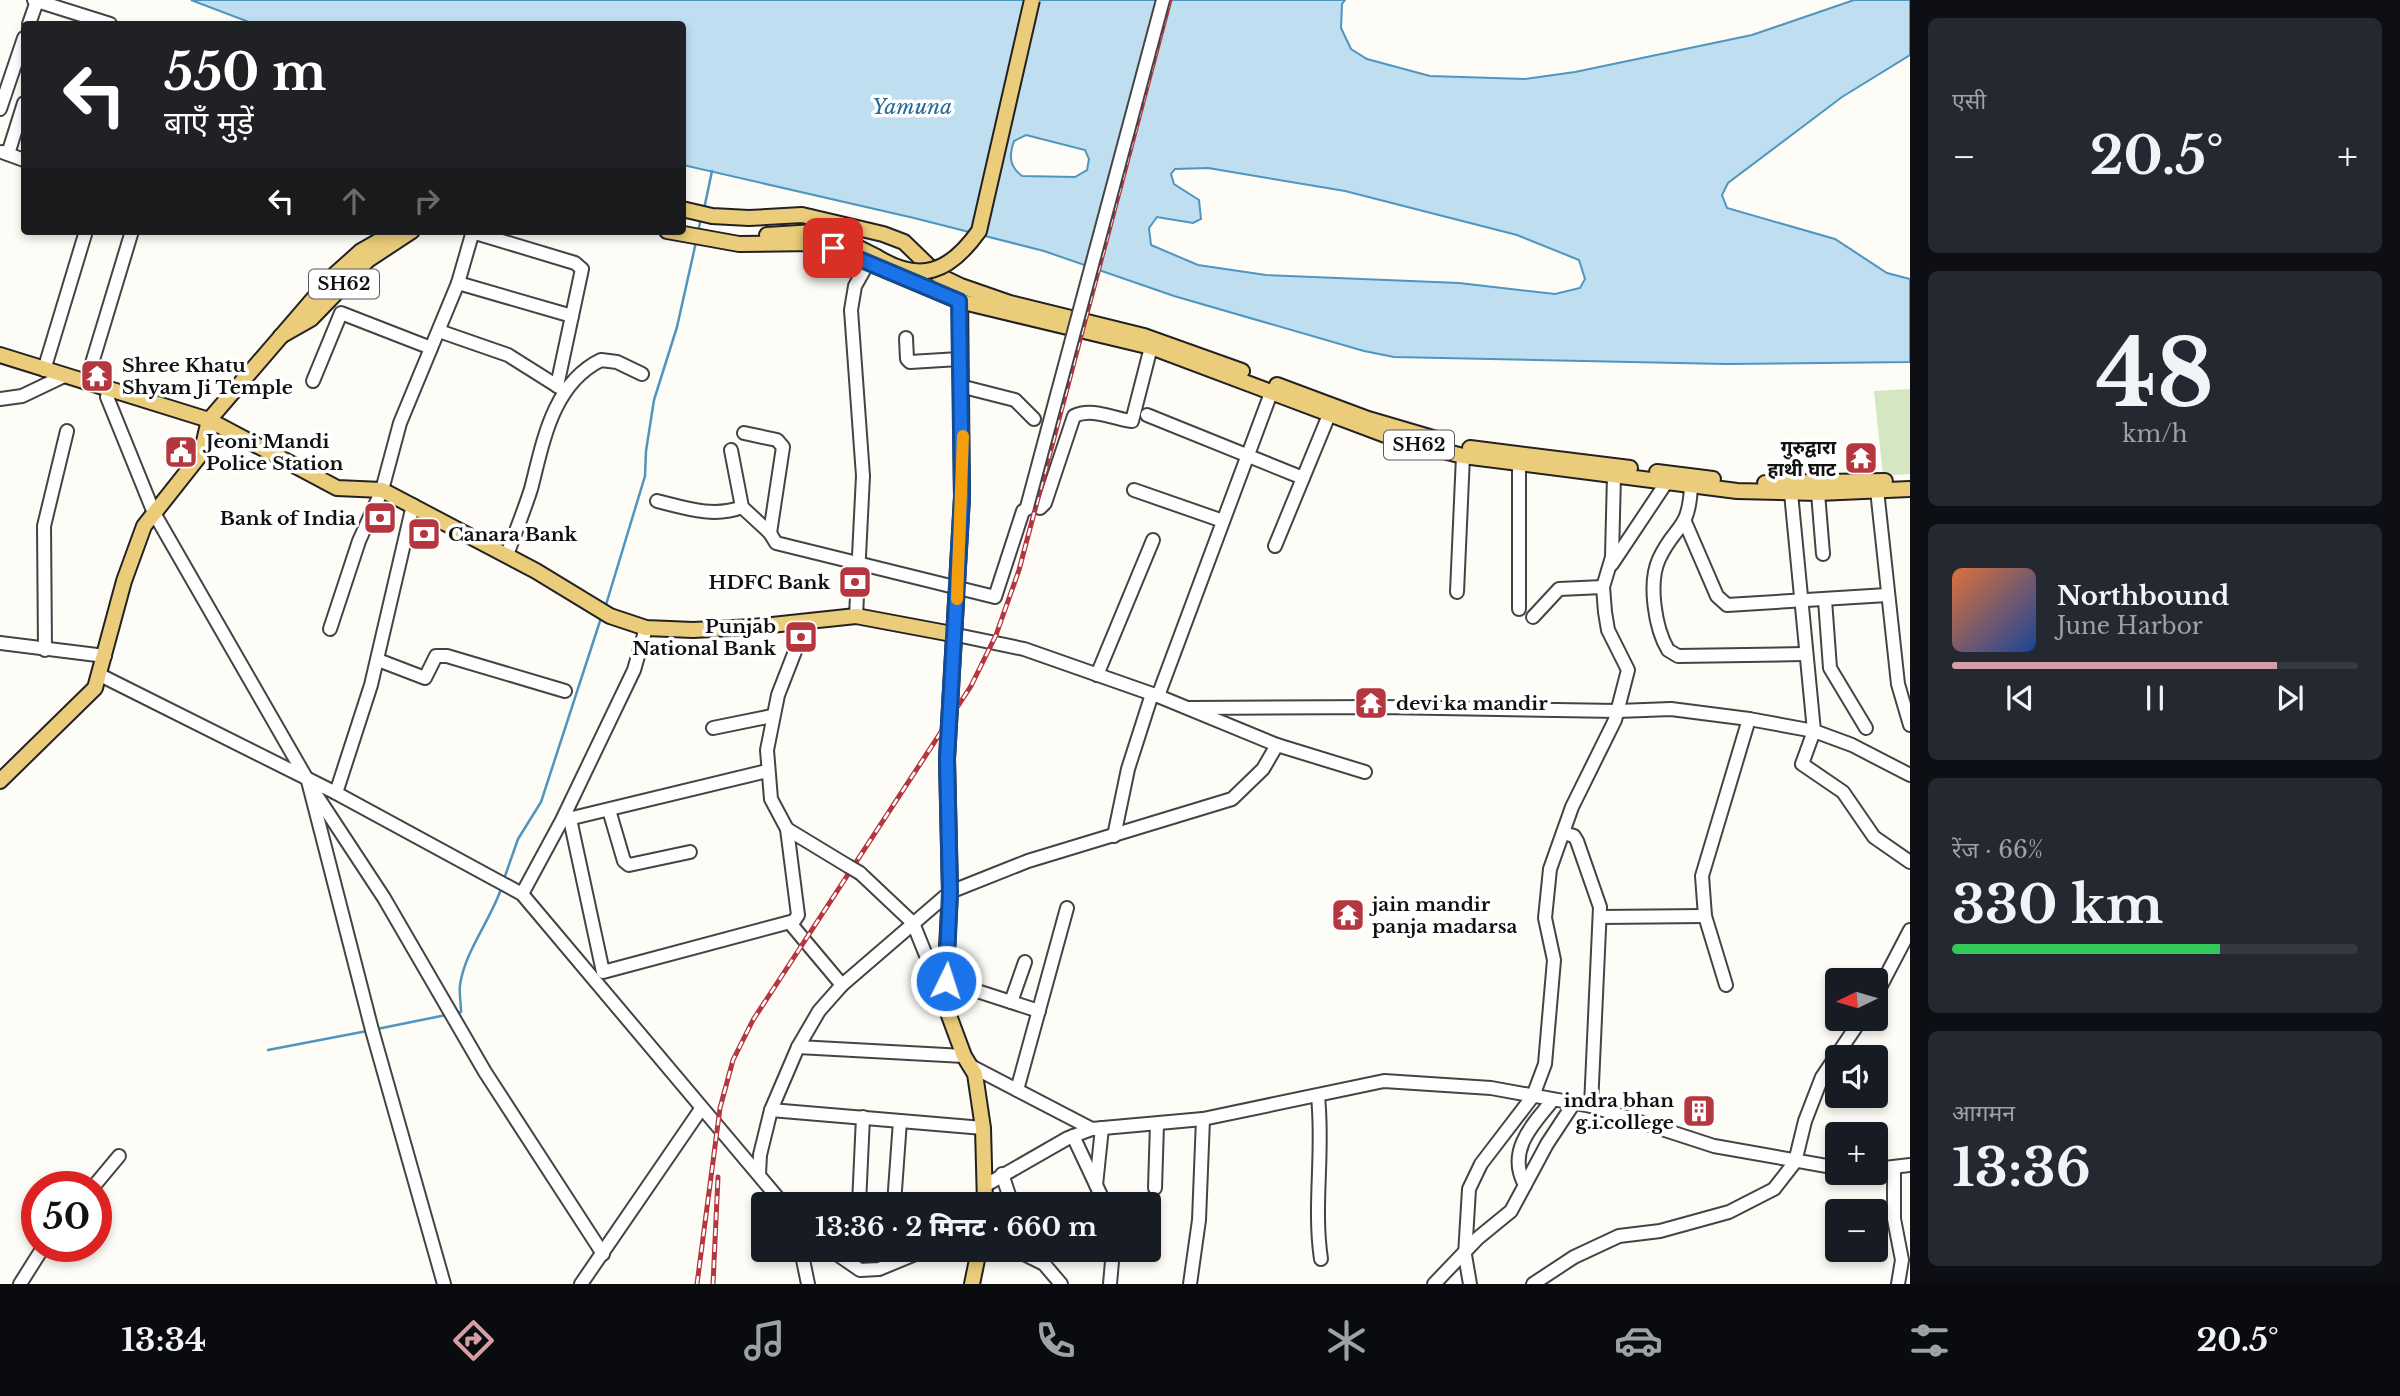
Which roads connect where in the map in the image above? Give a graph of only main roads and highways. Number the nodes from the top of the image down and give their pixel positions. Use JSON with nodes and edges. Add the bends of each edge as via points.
{"nodes":[{"id":1,"x":1032,"y":0,"type":"edge"},
{"id":2,"x":688,"y":222,"type":"edge"},
{"id":3,"x":709,"y":228,"type":"junction"},
{"id":4,"x":389,"y":235,"type":"edge"},
{"id":5,"x":406,"y":235,"type":"edge"},
{"id":6,"x":871,"y":260,"type":"junction"},
{"id":7,"x":960,"y":294,"type":"junction"},
{"id":8,"x":277,"y":338,"type":"junction"},
{"id":9,"x":0,"y":355,"type":"edge"},
{"id":10,"x":209,"y":420,"type":"junction"},
{"id":11,"x":1910,"y":479,"type":"edge"},
{"id":12,"x":1910,"y":489,"type":"edge"},
{"id":13,"x":952,"y":634,"type":"junction"},
{"id":14,"x":0,"y":781,"type":"edge"},
{"id":15,"x":986,"y":1192,"type":"edge"},
{"id":16,"x":977,"y":1262,"type":"edge"},
{"id":17,"x":972,"y":1284,"type":"edge"}],
"edges":[{"from":1,"to":6,"type":"main road","bridge":true,"via":[[979,231],[965,251],[924,272],[902,271]]},
{"from":2,"to":3,"type":"main road","number":"SH62"},
{"from":2,"to":3,"type":"main road","number":"SH62"},
{"from":3,"to":6,"type":"main road","number":"SH62","via":[[738,244],[814,243]]},
{"from":3,"to":6,"type":"main road","via":[[833,235]]},
{"from":3,"to":7,"type":"main road","number":"SH62","via":[[749,218],[802,215],[883,234],[904,242]]},
{"from":4,"to":8,"type":"main road","number":"SH62","via":[[360,251]]},
{"from":5,"to":8,"type":"main road","number":"SH62","via":[[368,260],[301,327]]},
{"from":6,"to":7,"type":"main road","number":"SH62"},
{"from":7,"to":11,"type":"main road","number":"SH62","via":[[1164,342],[1367,419],[1467,448],[1726,481]]},
{"from":7,"to":12,"type":"main road","number":"SH62","via":[[1152,347],[1396,439],[1463,456],[1690,486],[1791,493]]},
{"from":7,"to":13,"type":"main road","via":[[963,442]]},
{"from":8,"to":10,"type":"main road","number":"SH62"},
{"from":9,"to":10,"type":"main road"},
{"from":10,"to":13,"type":"main road","via":[[337,488],[382,490],[507,555],[610,616],[646,628],[693,630],[856,616]]},
{"from":10,"to":14,"type":"main road","via":[[201,454],[144,526],[95,688]]},
{"from":13,"to":15,"type":"main road","via":[[947,759],[950,892],[944,1002],[975,1074]]},
{"from":16,"to":17,"type":"main road"}]}
